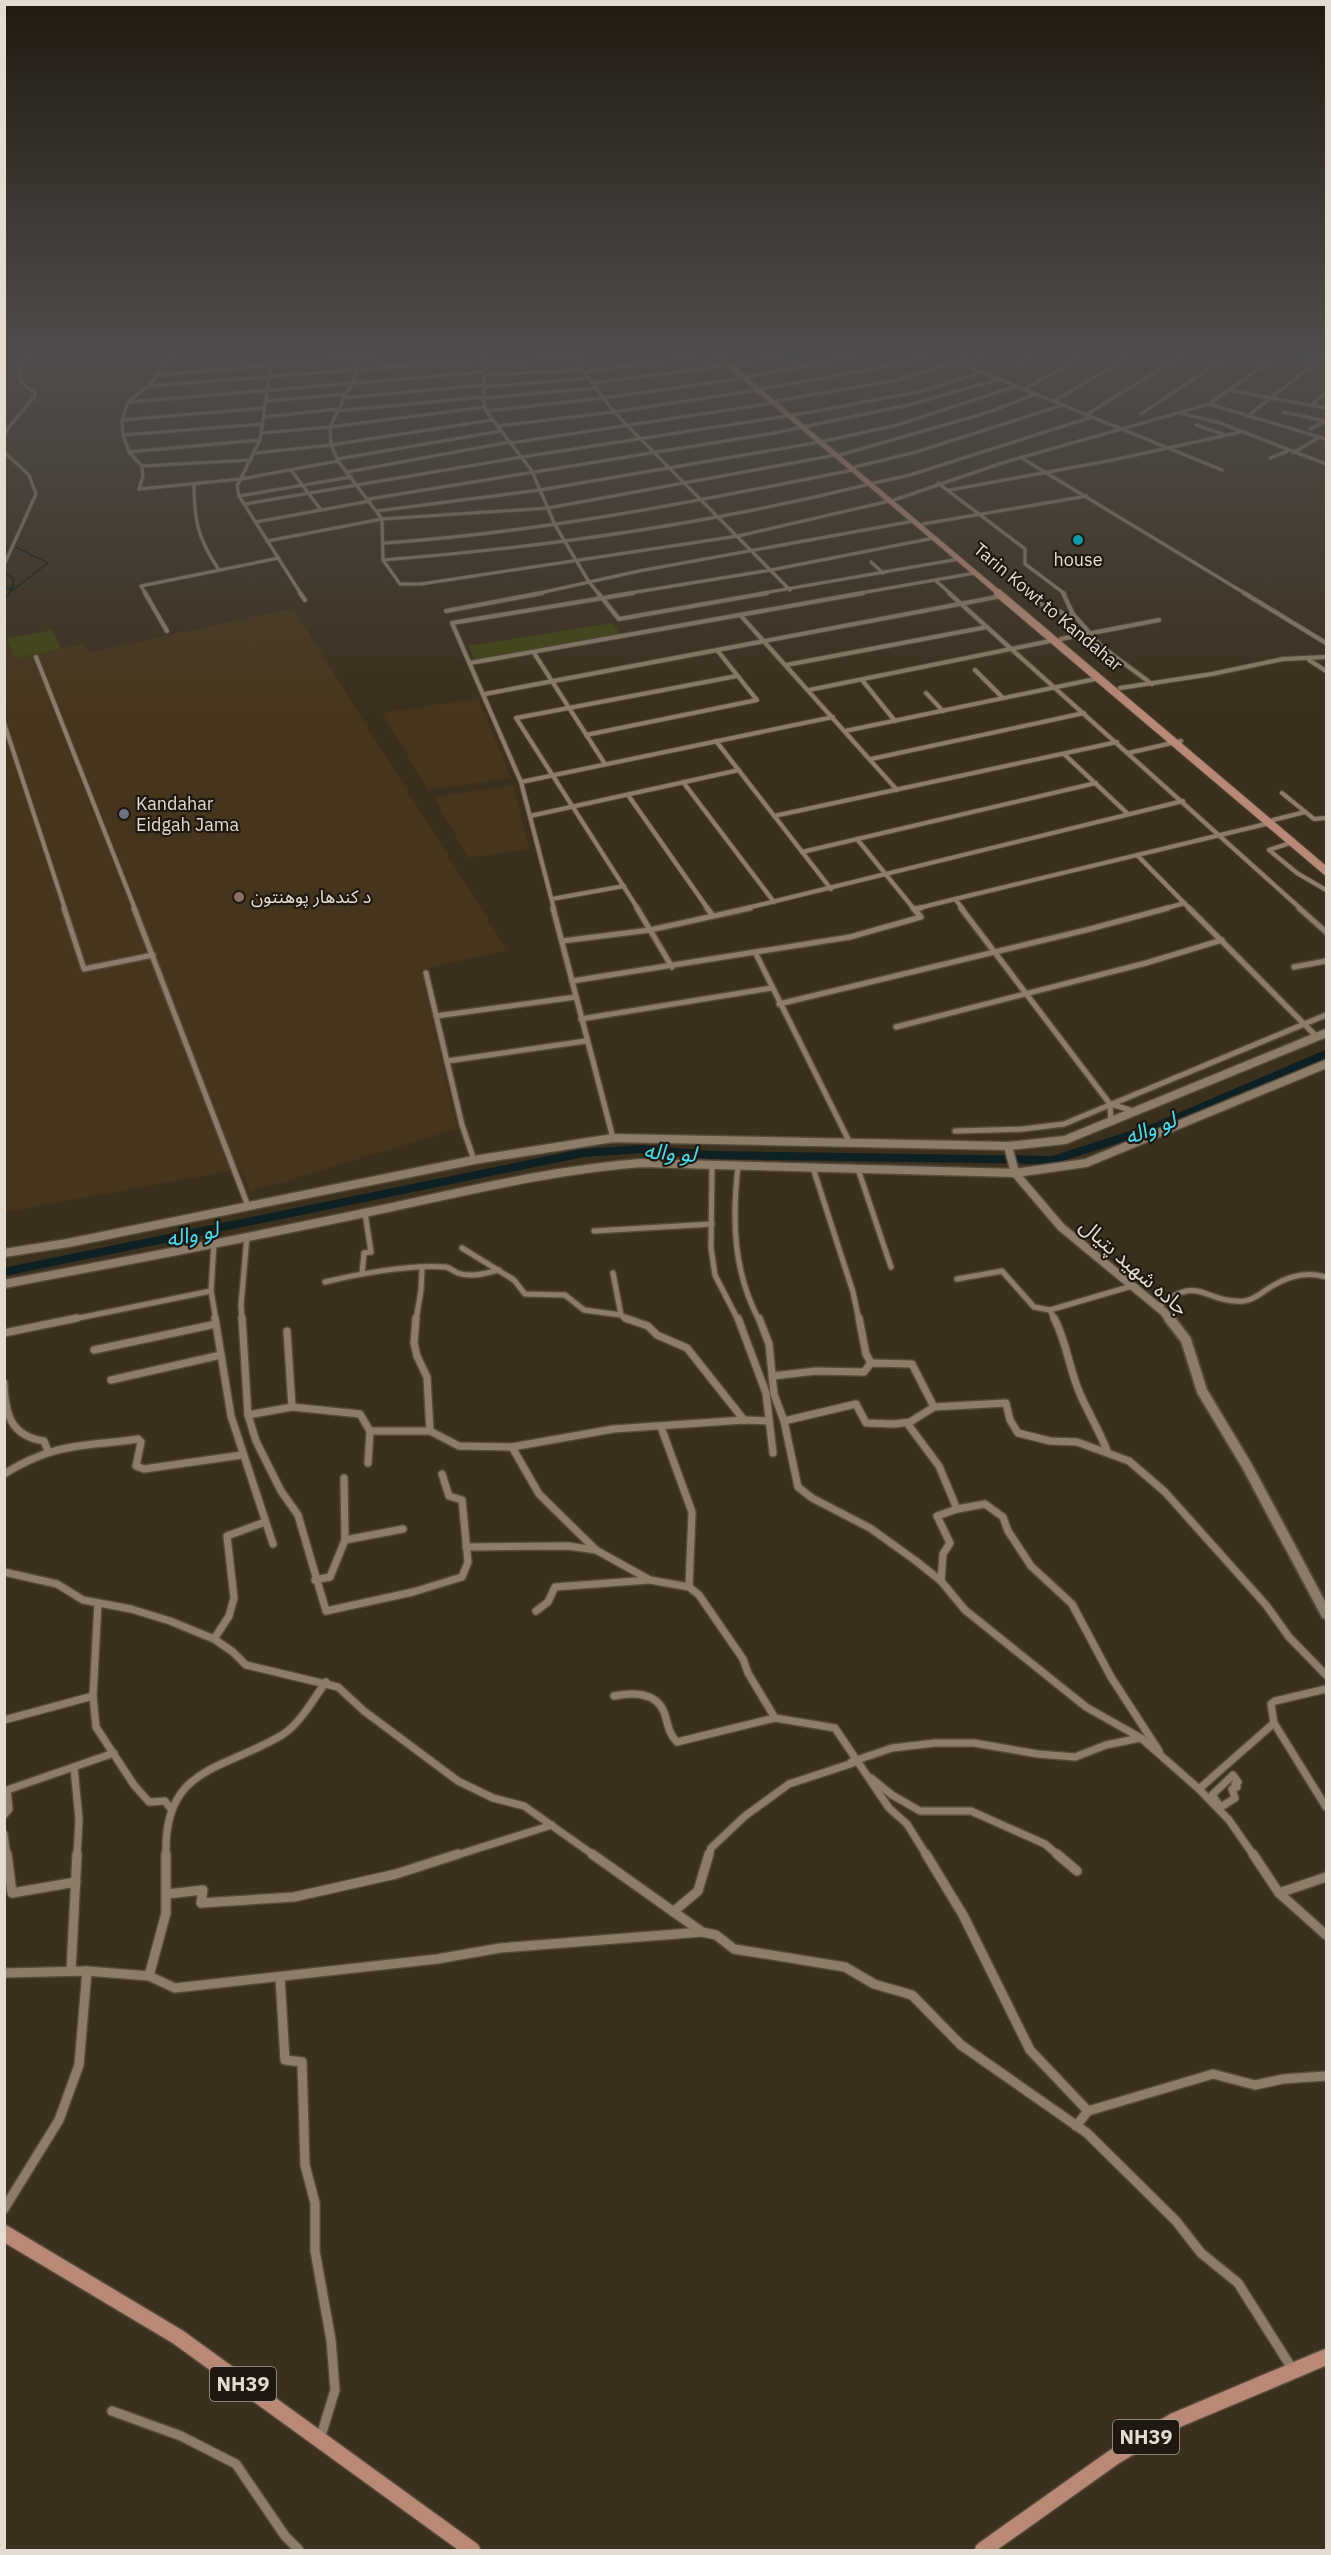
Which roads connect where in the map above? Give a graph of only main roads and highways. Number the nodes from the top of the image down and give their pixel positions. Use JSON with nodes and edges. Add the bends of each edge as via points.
{"nodes":[{"id":1,"x":858,"y":472,"type":"edge"},
{"id":2,"x":892,"y":500,"type":"junction"},
{"id":3,"x":974,"y":570,"type":"junction"},
{"id":4,"x":1058,"y":640,"type":"junction"},
{"id":5,"x":1178,"y":742,"type":"junction"},
{"id":6,"x":1271,"y":821,"type":"junction"},
{"id":7,"x":1326,"y":866,"type":"edge"},
{"id":8,"x":1326,"y":871,"type":"edge"},
{"id":9,"x":4,"y":2233,"type":"edge"},
{"id":10,"x":1326,"y":2357,"type":"edge"},
{"id":11,"x":470,"y":2550,"type":"edge"},
{"id":12,"x":984,"y":2550,"type":"edge"}],
"edges":[{"from":1,"to":2,"type":"main road","name":"Tarin Kowt to Kandahar"},
{"from":2,"to":3,"type":"main road","name":"Tarin Kowt to Kandahar"},
{"from":2,"to":3,"type":"main road","name":"Tarin Kowt to Kandahar"},
{"from":3,"to":4,"type":"main road","name":"Tarin Kowt to Kandahar"},
{"from":3,"to":4,"type":"main road","name":"Tarin Kowt to Kandahar"},
{"from":4,"to":5,"type":"main road","name":"Tarin Kowt to Kandahar"},
{"from":4,"to":5,"type":"main road","name":"Tarin Kowt to Kandahar","via":[[1120,688]]},
{"from":5,"to":6,"type":"main road","name":"Tarin Kowt to Kandahar"},
{"from":6,"to":7,"type":"main road","name":"Tarin Kowt to Kandahar"},
{"from":6,"to":8,"type":"main road","name":"Tarin Kowt to Kandahar"},
{"from":9,"to":11,"type":"main road","number":"NH39","via":[[178,2337]]},
{"from":10,"to":12,"type":"main road","number":"NH39","via":[[1174,2421],[1114,2457]]}]}
